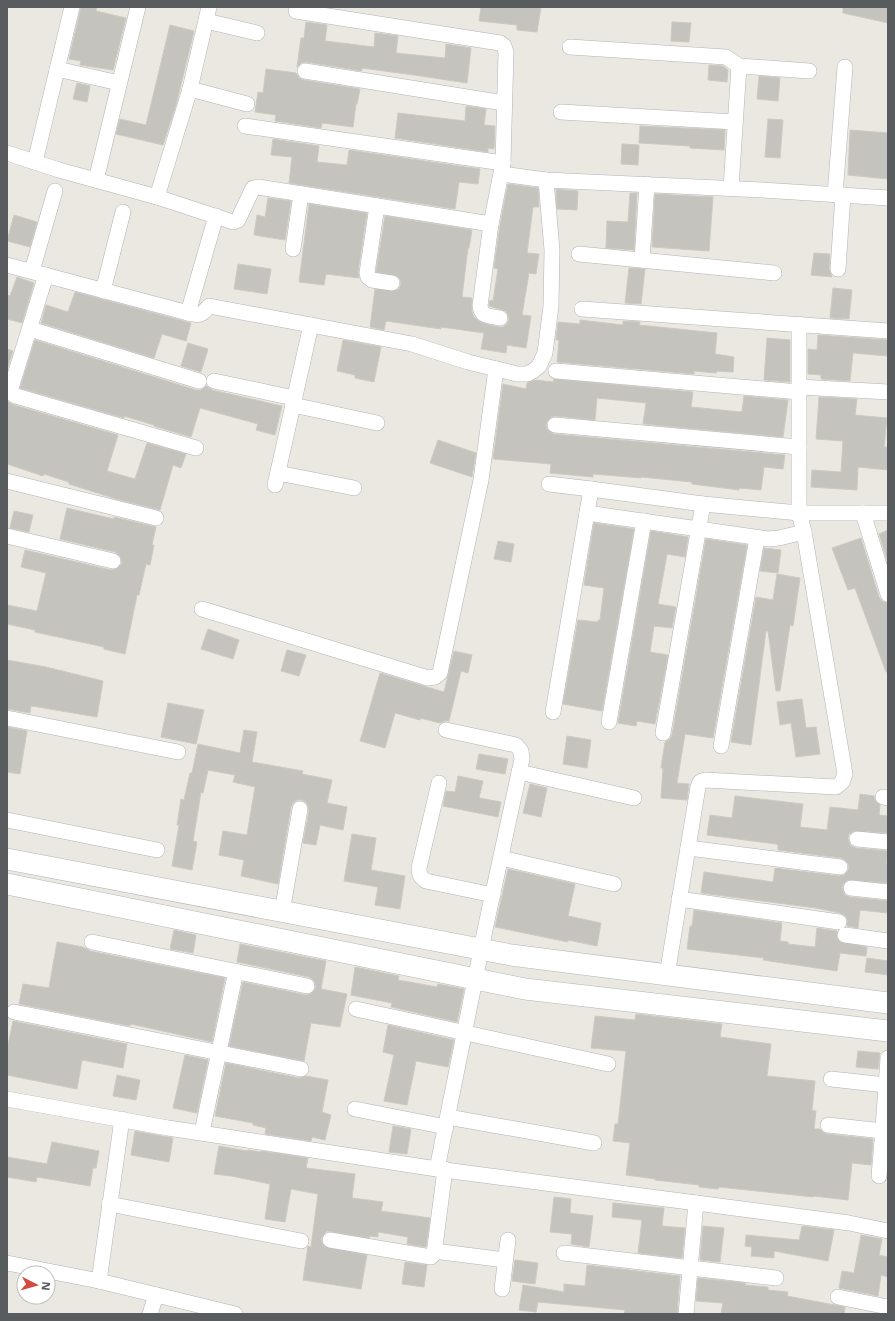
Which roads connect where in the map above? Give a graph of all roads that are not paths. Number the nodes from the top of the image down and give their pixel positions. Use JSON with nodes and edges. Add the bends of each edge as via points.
{"nodes":[{"id":1,"x":72,"y":7,"type":"edge"},
{"id":2,"x":138,"y":7,"type":"edge"},
{"id":3,"x":296,"y":11,"type":"dead end"},
{"id":4,"x":207,"y":14,"type":"edge"},
{"id":5,"x":257,"y":33,"type":"dead end"},
{"id":6,"x":570,"y":47,"type":"dead end"},
{"id":7,"x":739,"y":66,"type":"junction"},
{"id":8,"x":845,"y":67,"type":"dead end"},
{"id":9,"x":57,"y":69,"type":"junction"},
{"id":10,"x":305,"y":71,"type":"dead end"},
{"id":11,"x":809,"y":71,"type":"dead end"},
{"id":12,"x":120,"y":83,"type":"junction"},
{"id":13,"x":190,"y":89,"type":"junction"},
{"id":14,"x":504,"y":103,"type":"junction"},
{"id":15,"x":246,"y":104,"type":"dead end"},
{"id":16,"x":561,"y":112,"type":"dead end"},
{"id":17,"x":735,"y":122,"type":"junction"},
{"id":18,"x":245,"y":126,"type":"dead end"},
{"id":19,"x":7,"y":153,"type":"edge"},
{"id":20,"x":35,"y":162,"type":"junction"},
{"id":21,"x":502,"y":168,"type":"junction"},
{"id":22,"x":96,"y":180,"type":"junction"},
{"id":23,"x":546,"y":180,"type":"junction"},
{"id":24,"x":647,"y":184,"type":"junction"},
{"id":25,"x":730,"y":188,"type":"junction"},
{"id":26,"x":55,"y":191,"type":"dead end"},
{"id":27,"x":301,"y":194,"type":"junction"},
{"id":28,"x":839,"y":195,"type":"junction"},
{"id":29,"x":157,"y":198,"type":"junction"},
{"id":30,"x":888,"y":198,"type":"edge"},
{"id":31,"x":377,"y":206,"type":"junction"},
{"id":32,"x":123,"y":212,"type":"dead end"},
{"id":33,"x":216,"y":216,"type":"junction"},
{"id":34,"x":490,"y":224,"type":"junction"},
{"id":35,"x":293,"y":249,"type":"dead end"},
{"id":36,"x":579,"y":254,"type":"dead end"},
{"id":37,"x":642,"y":260,"type":"junction"},
{"id":38,"x":7,"y":265,"type":"edge"},
{"id":39,"x":838,"y":269,"type":"dead end"},
{"id":40,"x":32,"y":271,"type":"junction"},
{"id":41,"x":774,"y":273,"type":"dead end"},
{"id":42,"x":46,"y":275,"type":"junction"},
{"id":43,"x":392,"y":284,"type":"dead end"},
{"id":44,"x":103,"y":291,"type":"junction"},
{"id":45,"x":582,"y":309,"type":"dead end"},
{"id":46,"x":188,"y":313,"type":"junction"},
{"id":47,"x":500,"y":318,"type":"dead end"},
{"id":48,"x":800,"y":324,"type":"junction"},
{"id":49,"x":311,"y":325,"type":"junction"},
{"id":50,"x":30,"y":328,"type":"junction"},
{"id":51,"x":888,"y":330,"type":"edge"},
{"id":52,"x":496,"y":369,"type":"junction"},
{"id":53,"x":556,"y":371,"type":"dead end"},
{"id":54,"x":799,"y":389,"type":"junction"},
{"id":55,"x":888,"y":392,"type":"edge"},
{"id":56,"x":294,"y":401,"type":"junction"},
{"id":57,"x":377,"y":423,"type":"dead end"},
{"id":58,"x":555,"y":425,"type":"dead end"},
{"id":59,"x":799,"y":447,"type":"junction"},
{"id":60,"x":196,"y":448,"type":"dead end"},
{"id":61,"x":7,"y":481,"type":"edge"},
{"id":62,"x":549,"y":484,"type":"dead end"},
{"id":63,"x":354,"y":488,"type":"dead end"},
{"id":64,"x":591,"y":489,"type":"junction"},
{"id":65,"x":703,"y":504,"type":"junction"},
{"id":66,"x":888,"y":512,"type":"edge"},
{"id":67,"x":587,"y":513,"type":"junction"},
{"id":68,"x":799,"y":513,"type":"junction"},
{"id":69,"x":863,"y":513,"type":"junction"},
{"id":70,"x":156,"y":518,"type":"dead end"},
{"id":71,"x":644,"y":521,"type":"junction"},
{"id":72,"x":698,"y":530,"type":"junction"},
{"id":73,"x":804,"y":532,"type":"junction"},
{"id":74,"x":7,"y":536,"type":"edge"},
{"id":75,"x":757,"y":538,"type":"junction"},
{"id":76,"x":113,"y":562,"type":"dead end"},
{"id":77,"x":888,"y":594,"type":"edge"},
{"id":78,"x":202,"y":609,"type":"dead end"},
{"id":79,"x":553,"y":712,"type":"dead end"},
{"id":80,"x":7,"y":718,"type":"edge"},
{"id":81,"x":609,"y":722,"type":"dead end"},
{"id":82,"x":446,"y":730,"type":"dead end"},
{"id":83,"x":662,"y":733,"type":"dead end"},
{"id":84,"x":721,"y":746,"type":"dead end"},
{"id":85,"x":178,"y":752,"type":"dead end"},
{"id":86,"x":519,"y":772,"type":"junction"},
{"id":87,"x":438,"y":784,"type":"dead end"},
{"id":88,"x":634,"y":798,"type":"dead end"},
{"id":89,"x":300,"y":809,"type":"dead end"},
{"id":90,"x":7,"y":820,"type":"edge"},
{"id":91,"x":857,"y":839,"type":"dead end"},
{"id":92,"x":888,"y":842,"type":"edge"},
{"id":93,"x":688,"y":848,"type":"junction"},
{"id":94,"x":157,"y":850,"type":"dead end"},
{"id":95,"x":500,"y":858,"type":"junction"},
{"id":96,"x":7,"y":859,"type":"edge"},
{"id":97,"x":840,"y":867,"type":"dead end"},
{"id":98,"x":7,"y":884,"type":"edge"},
{"id":99,"x":614,"y":884,"type":"dead end"},
{"id":100,"x":851,"y":888,"type":"dead end"},
{"id":101,"x":888,"y":892,"type":"edge"},
{"id":102,"x":493,"y":895,"type":"junction"},
{"id":103,"x":680,"y":898,"type":"junction"},
{"id":104,"x":282,"y":912,"type":"junction"},
{"id":105,"x":888,"y":941,"type":"edge"},
{"id":106,"x":92,"y":942,"type":"dead end"},
{"id":107,"x":481,"y":949,"type":"junction"},
{"id":108,"x":236,"y":971,"type":"junction"},
{"id":109,"x":667,"y":975,"type":"junction"},
{"id":110,"x":475,"y":979,"type":"junction"},
{"id":111,"x":307,"y":986,"type":"dead end"},
{"id":112,"x":888,"y":1003,"type":"edge"},
{"id":113,"x":356,"y":1009,"type":"dead end"},
{"id":114,"x":14,"y":1012,"type":"dead end"},
{"id":115,"x":888,"y":1031,"type":"edge"},
{"id":116,"x":465,"y":1032,"type":"junction"},
{"id":117,"x":219,"y":1053,"type":"junction"},
{"id":118,"x":888,"y":1058,"type":"edge"},
{"id":119,"x":608,"y":1064,"type":"dead end"},
{"id":120,"x":301,"y":1069,"type":"dead end"},
{"id":121,"x":831,"y":1079,"type":"dead end"},
{"id":122,"x":886,"y":1085,"type":"junction"},
{"id":123,"x":7,"y":1099,"type":"edge"},
{"id":124,"x":355,"y":1109,"type":"dead end"},
{"id":125,"x":122,"y":1119,"type":"junction"},
{"id":126,"x":447,"y":1122,"type":"junction"},
{"id":127,"x":828,"y":1125,"type":"dead end"},
{"id":128,"x":885,"y":1130,"type":"edge"},
{"id":129,"x":202,"y":1132,"type":"junction"},
{"id":130,"x":594,"y":1143,"type":"dead end"},
{"id":131,"x":441,"y":1169,"type":"junction"},
{"id":132,"x":879,"y":1176,"type":"dead end"},
{"id":133,"x":696,"y":1203,"type":"junction"},
{"id":134,"x":109,"y":1204,"type":"junction"},
{"id":135,"x":888,"y":1232,"type":"edge"},
{"id":136,"x":330,"y":1240,"type":"dead end"},
{"id":137,"x":508,"y":1240,"type":"dead end"},
{"id":138,"x":301,"y":1241,"type":"dead end"},
{"id":139,"x":434,"y":1251,"type":"junction"},
{"id":140,"x":564,"y":1253,"type":"dead end"},
{"id":141,"x":505,"y":1260,"type":"junction"},
{"id":142,"x":7,"y":1263,"type":"edge"},
{"id":143,"x":690,"y":1269,"type":"junction"},
{"id":144,"x":776,"y":1278,"type":"dead end"},
{"id":145,"x":99,"y":1281,"type":"junction"},
{"id":146,"x":502,"y":1289,"type":"dead end"},
{"id":147,"x":156,"y":1295,"type":"junction"},
{"id":148,"x":838,"y":1297,"type":"dead end"},
{"id":149,"x":888,"y":1307,"type":"edge"},
{"id":150,"x":150,"y":1314,"type":"edge"},
{"id":151,"x":235,"y":1314,"type":"edge"},
{"id":152,"x":686,"y":1314,"type":"edge"}],
"edges":[{"from":1,"to":9,"type":"street"},
{"from":2,"to":12,"type":"street"},
{"from":3,"to":14,"type":"street","via":[[500,43],[506,52]]},
{"from":4,"to":5,"type":"street"},
{"from":4,"to":13,"type":"street"},
{"from":6,"to":7,"type":"street","via":[[726,57]]},
{"from":7,"to":11,"type":"street"},
{"from":7,"to":17,"type":"street"},
{"from":8,"to":28,"type":"street"},
{"from":9,"to":12,"type":"street"},
{"from":9,"to":20,"type":"street"},
{"from":10,"to":14,"type":"street"},
{"from":12,"to":22,"type":"street"},
{"from":13,"to":15,"type":"street"},
{"from":13,"to":29,"type":"street"},
{"from":14,"to":21,"type":"street"},
{"from":16,"to":17,"type":"street"},
{"from":17,"to":25,"type":"street"},
{"from":18,"to":21,"type":"street"},
{"from":19,"to":20,"type":"street"},
{"from":20,"to":22,"type":"street"},
{"from":21,"to":23,"type":"street"},
{"from":21,"to":34,"type":"street"},
{"from":22,"to":29,"type":"street"},
{"from":23,"to":24,"type":"street"},
{"from":23,"to":52,"type":"street","via":[[552,250],[551,306],[545,353],[539,366],[527,374]]},
{"from":24,"to":25,"type":"street"},
{"from":24,"to":37,"type":"street"},
{"from":25,"to":28,"type":"street"},
{"from":26,"to":40,"type":"street"},
{"from":27,"to":31,"type":"street"},
{"from":27,"to":33,"type":"street","via":[[253,188],[238,220],[233,222]]},
{"from":27,"to":35,"type":"street"},
{"from":28,"to":30,"type":"street"},
{"from":28,"to":39,"type":"street"},
{"from":29,"to":33,"type":"street"},
{"from":31,"to":34,"type":"street"},
{"from":31,"to":43,"type":"street","via":[[367,273],[372,280]]},
{"from":32,"to":44,"type":"street"},
{"from":33,"to":46,"type":"street"},
{"from":34,"to":47,"type":"street","via":[[480,306],[484,315]]},
{"from":36,"to":37,"type":"street"},
{"from":37,"to":41,"type":"street"},
{"from":38,"to":40,"type":"street"},
{"from":40,"to":42,"type":"street"},
{"from":42,"to":44,"type":"street"},
{"from":42,"to":50,"type":"street"},
{"from":44,"to":46,"type":"street"},
{"from":45,"to":48,"type":"street"},
{"from":46,"to":49,"type":"street","via":[[198,316],[209,306]]},
{"from":48,"to":51,"type":"street"},
{"from":48,"to":54,"type":"street"},
{"from":49,"to":52,"type":"street","via":[[412,344]]},
{"from":49,"to":56,"type":"street"},
{"from":50,"to":56,"type":"street","via":[[206,381]]},
{"from":50,"to":60,"type":"street","via":[[11,393]]},
{"from":52,"to":78,"type":"street","via":[[482,480],[440,673],[428,678]]},
{"from":53,"to":54,"type":"street"},
{"from":54,"to":55,"type":"street"},
{"from":54,"to":59,"type":"street"},
{"from":56,"to":57,"type":"street"},
{"from":56,"to":63,"type":"street","via":[[276,479]]},
{"from":58,"to":59,"type":"street"},
{"from":59,"to":68,"type":"street"},
{"from":61,"to":70,"type":"street"},
{"from":62,"to":64,"type":"street"},
{"from":64,"to":65,"type":"street"},
{"from":64,"to":67,"type":"street"},
{"from":65,"to":68,"type":"street"},
{"from":65,"to":72,"type":"street"},
{"from":66,"to":69,"type":"street"},
{"from":67,"to":71,"type":"street"},
{"from":67,"to":79,"type":"street"},
{"from":68,"to":69,"type":"street"},
{"from":68,"to":73,"type":"street"},
{"from":69,"to":77,"type":"street"},
{"from":71,"to":72,"type":"street"},
{"from":71,"to":81,"type":"street"},
{"from":72,"to":75,"type":"street"},
{"from":72,"to":83,"type":"street"},
{"from":73,"to":75,"type":"street","via":[[768,540]]},
{"from":73,"to":93,"type":"street","via":[[845,774],[842,782],[836,787],[705,780],[700,782]]},
{"from":74,"to":76,"type":"street"},
{"from":75,"to":84,"type":"street"},
{"from":80,"to":85,"type":"street"},
{"from":82,"to":86,"type":"street","via":[[516,745],[521,751],[522,759]]},
{"from":86,"to":88,"type":"street"},
{"from":86,"to":95,"type":"street"},
{"from":87,"to":102,"type":"street","via":[[419,874],[426,881]]},
{"from":89,"to":104,"type":"street"},
{"from":90,"to":94,"type":"street"},
{"from":91,"to":92,"type":"street"},
{"from":93,"to":97,"type":"street"},
{"from":93,"to":103,"type":"street"},
{"from":95,"to":99,"type":"street"},
{"from":95,"to":102,"type":"street"},
{"from":96,"to":104,"type":"street"},
{"from":98,"to":110,"type":"street"},
{"from":100,"to":101,"type":"street"},
{"from":102,"to":107,"type":"street"},
{"from":103,"to":105,"type":"street","via":[[842,929]]},
{"from":103,"to":109,"type":"street"},
{"from":104,"to":107,"type":"street"},
{"from":106,"to":108,"type":"street"},
{"from":107,"to":109,"type":"street"},
{"from":107,"to":110,"type":"street"},
{"from":108,"to":111,"type":"street"},
{"from":108,"to":117,"type":"street"},
{"from":109,"to":112,"type":"street"},
{"from":110,"to":115,"type":"street","via":[[525,989]]},
{"from":110,"to":116,"type":"street"},
{"from":113,"to":116,"type":"street"},
{"from":114,"to":117,"type":"street"},
{"from":116,"to":119,"type":"street"},
{"from":116,"to":126,"type":"street"},
{"from":117,"to":120,"type":"street"},
{"from":117,"to":129,"type":"street"},
{"from":118,"to":122,"type":"street"},
{"from":121,"to":122,"type":"street"},
{"from":122,"to":128,"type":"street"},
{"from":123,"to":125,"type":"street"},
{"from":124,"to":126,"type":"street"},
{"from":125,"to":129,"type":"street"},
{"from":125,"to":134,"type":"street"},
{"from":126,"to":130,"type":"street"},
{"from":126,"to":131,"type":"street"},
{"from":127,"to":128,"type":"street"},
{"from":128,"to":132,"type":"street"},
{"from":129,"to":131,"type":"street"},
{"from":131,"to":133,"type":"street"},
{"from":131,"to":139,"type":"street"},
{"from":133,"to":135,"type":"street","via":[[848,1223]]},
{"from":133,"to":143,"type":"street"},
{"from":134,"to":138,"type":"street"},
{"from":134,"to":145,"type":"street"},
{"from":136,"to":139,"type":"street","via":[[431,1256]]},
{"from":137,"to":141,"type":"street"},
{"from":139,"to":141,"type":"street"},
{"from":140,"to":143,"type":"street"},
{"from":141,"to":146,"type":"street"},
{"from":142,"to":145,"type":"street"},
{"from":143,"to":144,"type":"street"},
{"from":143,"to":152,"type":"street"},
{"from":145,"to":147,"type":"street"},
{"from":147,"to":150,"type":"street"},
{"from":147,"to":151,"type":"street"},
{"from":148,"to":149,"type":"street"}]}
